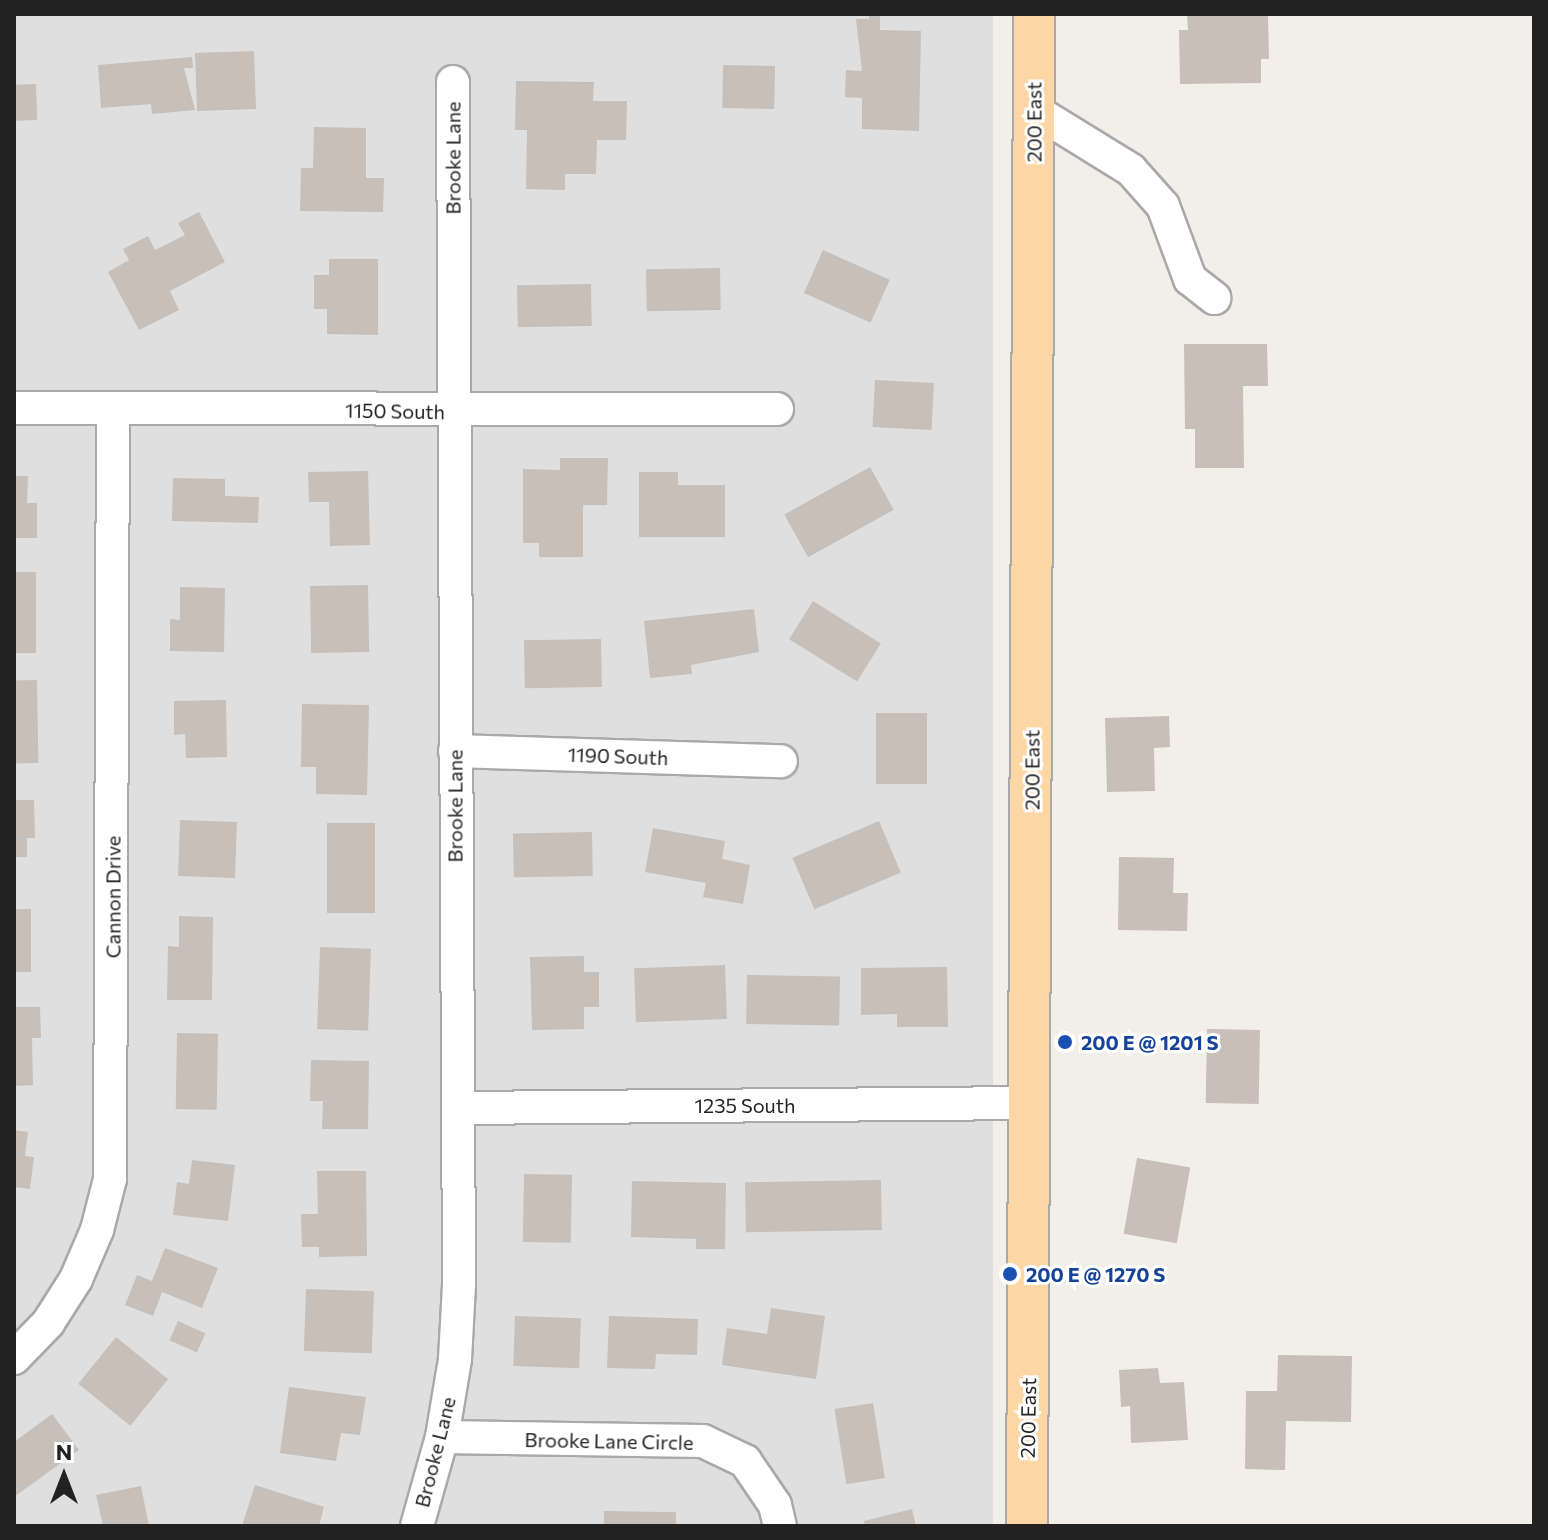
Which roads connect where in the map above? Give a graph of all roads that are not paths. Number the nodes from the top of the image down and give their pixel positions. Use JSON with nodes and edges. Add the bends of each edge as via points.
{"nodes":[{"id":1,"x":1034,"y":14,"type":"edge"},
{"id":2,"x":453,"y":82,"type":"dead end"},
{"id":3,"x":1034,"y":110,"type":"junction"},
{"id":4,"x":1214,"y":298,"type":"dead end"},
{"id":5,"x":14,"y":408,"type":"edge"},
{"id":6,"x":113,"y":408,"type":"junction"},
{"id":7,"x":777,"y":409,"type":"dead end"},
{"id":8,"x":454,"y":411,"type":"junction"},
{"id":9,"x":455,"y":751,"type":"junction"},
{"id":10,"x":781,"y":761,"type":"dead end"},
{"id":11,"x":1031,"y":1103,"type":"junction"},
{"id":12,"x":458,"y":1108,"type":"junction"},
{"id":13,"x":14,"y":1358,"type":"edge"},
{"id":14,"x":442,"y":1437,"type":"junction"},
{"id":15,"x":417,"y":1526,"type":"edge"},
{"id":16,"x":780,"y":1526,"type":"edge"},
{"id":17,"x":1027,"y":1526,"type":"edge"}],
"edges":[{"from":1,"to":3,"type":"main road","name":"200 East"},
{"from":2,"to":8,"type":"street","name":"Brooke Lane"},
{"from":3,"to":4,"type":"street","via":[[1131,170],[1163,206],[1190,279]]},
{"from":3,"to":11,"type":"main road","name":"200 East"},
{"from":5,"to":6,"type":"street","name":"1150 South"},
{"from":6,"to":8,"type":"street","name":"1150 South"},
{"from":6,"to":13,"type":"street","name":"Cannon Drive","via":[[110,1179],[97,1230],[76,1279],[48,1323]]},
{"from":7,"to":8,"type":"street","name":"1150 South"},
{"from":8,"to":9,"type":"street","name":"Brooke Lane"},
{"from":9,"to":10,"type":"street","name":"1190 South"},
{"from":9,"to":12,"type":"street","name":"Brooke Lane"},
{"from":11,"to":12,"type":"street","name":"1235 South"},
{"from":11,"to":17,"type":"main road","name":"200 East"},
{"from":12,"to":14,"type":"street","name":"Brooke Lane","via":[[455,1359]]},
{"from":14,"to":15,"type":"street","name":"Brooke Lane"},
{"from":14,"to":16,"type":"street","name":"Brooke Lane Circle","via":[[703,1441],[745,1461],[775,1505]]}]}
